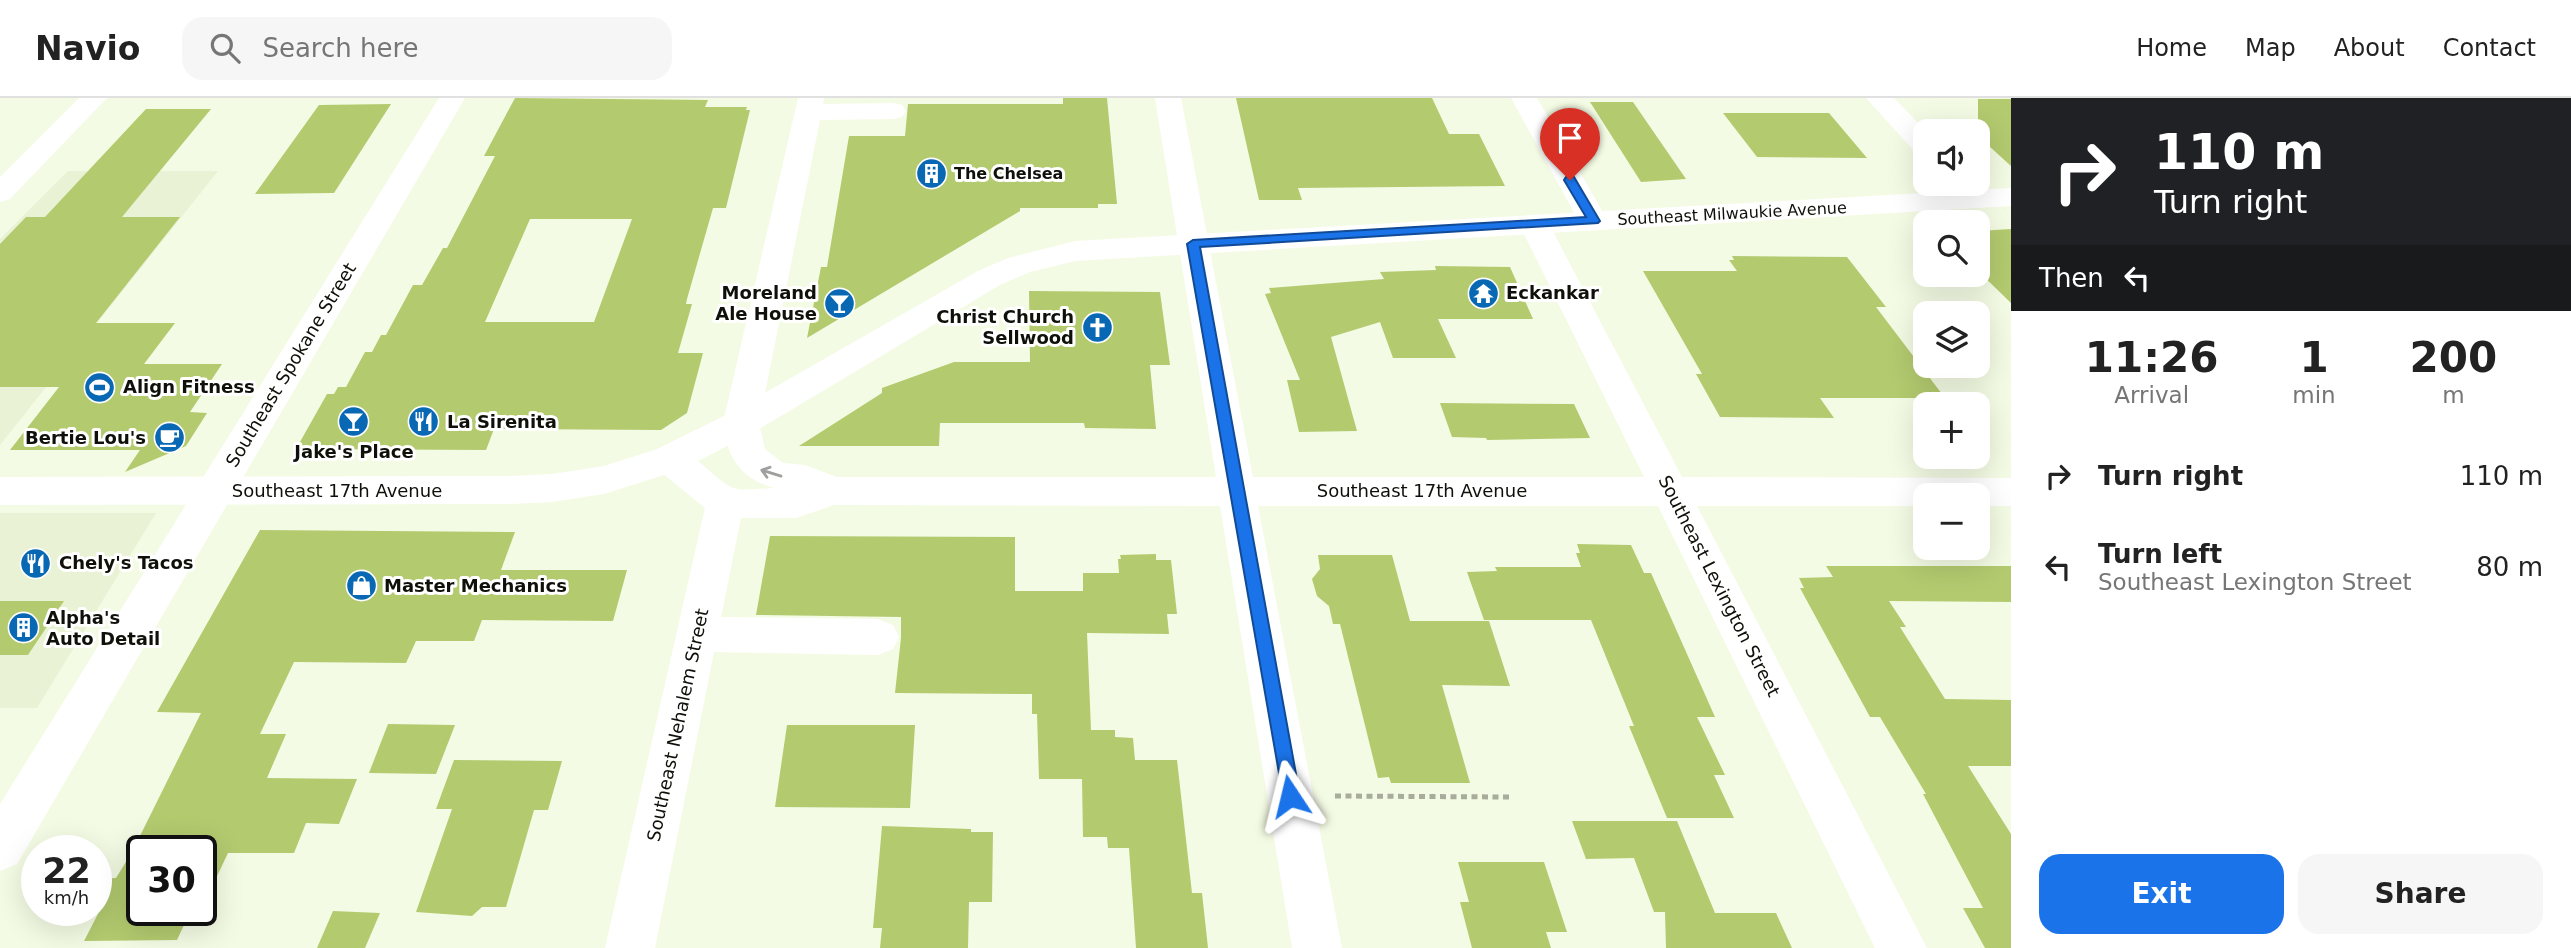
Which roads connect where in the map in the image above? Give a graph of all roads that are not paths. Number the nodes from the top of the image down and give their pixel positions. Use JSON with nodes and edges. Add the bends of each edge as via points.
{"nodes":[{"id":1,"x":94,"y":98,"type":"edge"},
{"id":2,"x":452,"y":98,"type":"edge"},
{"id":3,"x":1168,"y":98,"type":"edge"},
{"id":4,"x":1524,"y":98,"type":"edge"},
{"id":5,"x":1879,"y":98,"type":"edge"},
{"id":6,"x":810,"y":105,"type":"edge"},
{"id":7,"x":893,"y":111,"type":"dead end"},
{"id":8,"x":1913,"y":133,"type":"edge"},
{"id":9,"x":0,"y":193,"type":"edge"},
{"id":10,"x":1990,"y":194,"type":"edge"},
{"id":11,"x":1913,"y":195,"type":"edge"},
{"id":12,"x":2011,"y":197,"type":"edge"},
{"id":13,"x":1594,"y":221,"type":"junction"},
{"id":14,"x":1534,"y":224,"type":"junction"},
{"id":15,"x":1193,"y":244,"type":"junction"},
{"id":16,"x":741,"y":423,"type":"junction"},
{"id":17,"x":670,"y":459,"type":"junction"},
{"id":18,"x":0,"y":491,"type":"edge"},
{"id":19,"x":833,"y":491,"type":"junction"},
{"id":20,"x":1671,"y":491,"type":"junction"},
{"id":21,"x":215,"y":492,"type":"junction"},
{"id":22,"x":1238,"y":492,"type":"junction"},
{"id":23,"x":2011,"y":492,"type":"edge"},
{"id":24,"x":725,"y":503,"type":"junction"},
{"id":25,"x":697,"y":634,"type":"junction"},
{"id":26,"x":878,"y":637,"type":"dead end"},
{"id":27,"x":0,"y":848,"type":"edge"},
{"id":28,"x":630,"y":948,"type":"edge"},
{"id":29,"x":1317,"y":948,"type":"edge"},
{"id":30,"x":1902,"y":948,"type":"edge"}],
"edges":[{"from":1,"to":9,"type":"street"},
{"from":2,"to":21,"type":"street","name":"Southeast Spokane Street"},
{"from":3,"to":15,"type":"street"},
{"from":4,"to":13,"type":"street"},
{"from":5,"to":8,"type":"street"},
{"from":6,"to":7,"type":"street"},
{"from":6,"to":16,"type":"street"},
{"from":10,"to":12,"type":"street","name":"Southeast Milwaukie Avenue"},
{"from":11,"to":13,"type":"street","name":"Southeast Milwaukie Avenue"},
{"from":13,"to":14,"type":"street","name":"Southeast Milwaukie Avenue"},
{"from":14,"to":15,"type":"street","name":"Southeast Milwaukie Avenue"},
{"from":14,"to":20,"type":"street","name":"Southeast Lexington Street"},
{"from":15,"to":16,"type":"street","name":"Southeast Milwaukie Avenue","via":[[1075,251],[1019,265],[989,278]]},
{"from":15,"to":22,"type":"street"},
{"from":16,"to":17,"type":"street","name":"Southeast 17th Avenue"},
{"from":19,"to":16,"type":"street","name":"Southeast 17th Avenue","one_way":true,"via":[[760,469],[742,442]]},
{"from":17,"to":21,"type":"street","name":"Southeast 17th Avenue","via":[[604,480],[552,488]]},
{"from":17,"to":24,"type":"street"},
{"from":18,"to":21,"type":"street","name":"Southeast 17th Avenue"},
{"from":19,"to":22,"type":"street","name":"Southeast 17th Avenue"},
{"from":19,"to":24,"type":"street","name":"Southeast 17th Avenue","via":[[796,503]]},
{"from":20,"to":22,"type":"street","name":"Southeast 17th Avenue"},
{"from":20,"to":23,"type":"street","name":"Southeast 17th Avenue"},
{"from":20,"to":30,"type":"street","name":"Southeast Lexington Street"},
{"from":21,"to":27,"type":"street","name":"Southeast Spokane Street"},
{"from":22,"to":29,"type":"street"},
{"from":24,"to":25,"type":"street","name":"Southeast Nehalem Street"},
{"from":25,"to":26,"type":"street"},
{"from":25,"to":28,"type":"street","name":"Southeast Nehalem Street"}]}
